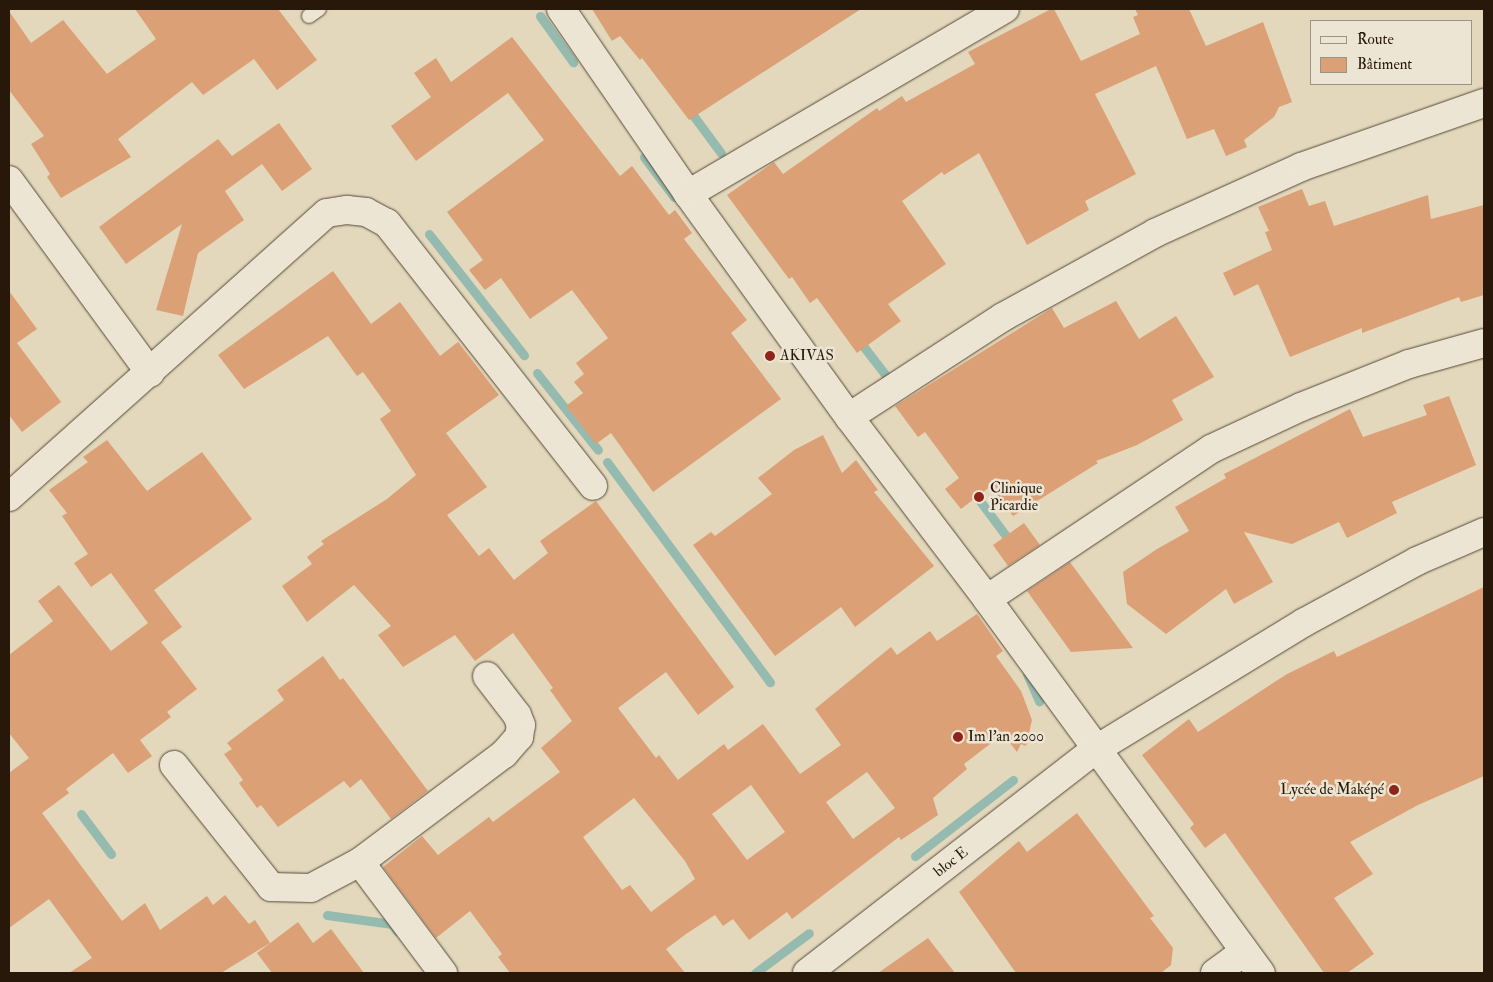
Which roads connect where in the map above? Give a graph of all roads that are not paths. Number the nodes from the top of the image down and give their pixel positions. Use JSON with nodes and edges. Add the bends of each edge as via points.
{"nodes":[{"id":1,"x":561,"y":9,"type":"edge"},
{"id":2,"x":1006,"y":9,"type":"edge"},
{"id":3,"x":1484,"y":103,"type":"edge"},
{"id":4,"x":9,"y":180,"type":"edge"},
{"id":5,"x":688,"y":194,"type":"junction"},
{"id":6,"x":1484,"y":344,"type":"edge"},
{"id":7,"x":150,"y":373,"type":"junction"},
{"id":8,"x":849,"y":417,"type":"junction"},
{"id":9,"x":593,"y":486,"type":"dead end"},
{"id":10,"x":9,"y":497,"type":"edge"},
{"id":11,"x":1484,"y":532,"type":"edge"},
{"id":12,"x":987,"y":598,"type":"junction"},
{"id":13,"x":487,"y":676,"type":"dead end"},
{"id":14,"x":1096,"y":750,"type":"junction"},
{"id":15,"x":174,"y":765,"type":"dead end"},
{"id":16,"x":360,"y":862,"type":"junction"},
{"id":17,"x":1244,"y":952,"type":"junction"},
{"id":18,"x":442,"y":973,"type":"edge"},
{"id":19,"x":807,"y":973,"type":"edge"},
{"id":20,"x":1215,"y":973,"type":"edge"},
{"id":21,"x":1261,"y":973,"type":"edge"}],
"edges":[{"from":1,"to":5,"type":"street"},
{"from":2,"to":5,"type":"street"},
{"from":3,"to":8,"type":"street","via":[[1300,167],[1155,233],[1003,317]]},
{"from":4,"to":7,"type":"street"},
{"from":5,"to":8,"type":"street"},
{"from":6,"to":12,"type":"street","via":[[1400,368],[1301,406],[1211,448]]},
{"from":7,"to":9,"type":"street","via":[[327,213],[346,210],[366,212],[387,223]]},
{"from":7,"to":10,"type":"street"},
{"from":8,"to":12,"type":"street"},
{"from":11,"to":14,"type":"street","name":"bloc E","via":[[1417,562],[1303,623]]},
{"from":12,"to":14,"type":"street"},
{"from":13,"to":16,"type":"street","via":[[517,715],[521,725],[519,737],[504,754]]},
{"from":14,"to":17,"type":"street"},
{"from":14,"to":19,"type":"street","name":"bloc E"},
{"from":15,"to":16,"type":"street","via":[[271,887],[311,888]]},
{"from":16,"to":18,"type":"street"},
{"from":17,"to":20,"type":"street"},
{"from":17,"to":21,"type":"street"}]}
